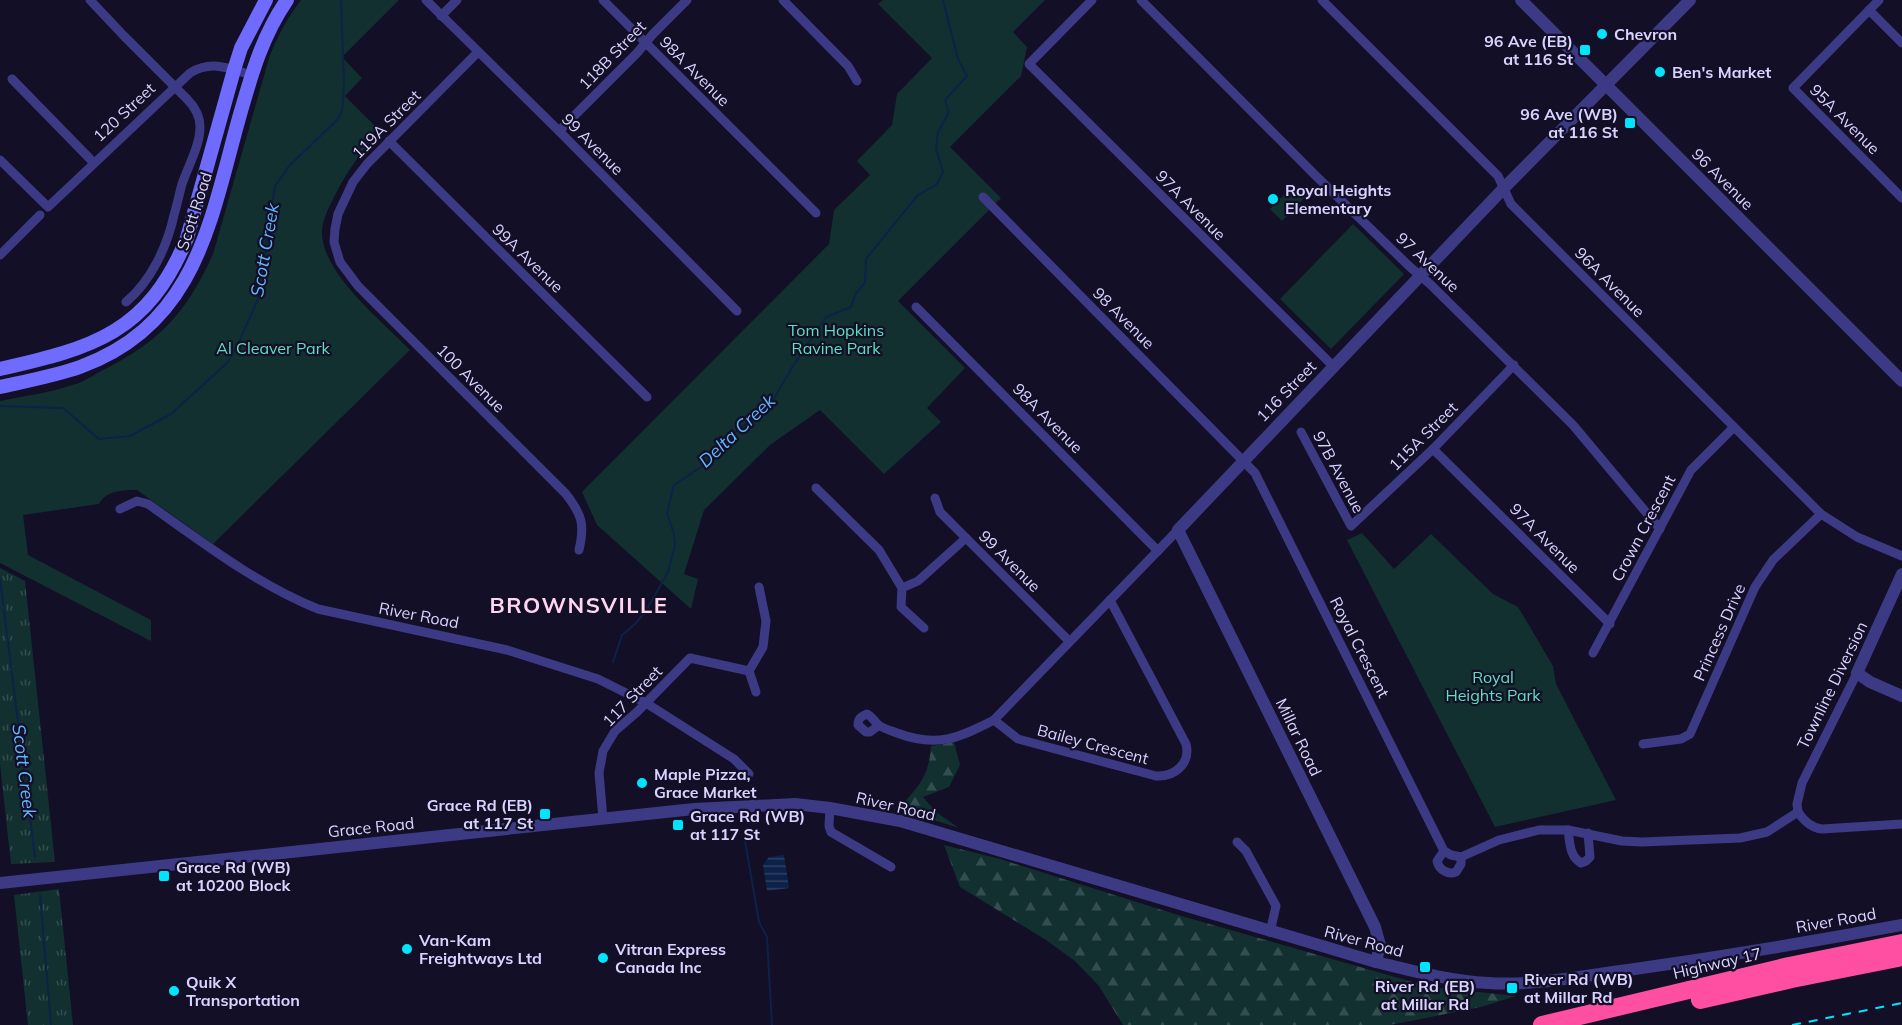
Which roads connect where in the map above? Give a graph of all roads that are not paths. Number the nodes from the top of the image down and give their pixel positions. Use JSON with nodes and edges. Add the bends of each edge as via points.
{"nodes":[{"id":1,"x":90,"y":0,"type":"edge"},
{"id":2,"x":266,"y":0,"type":"edge"},
{"id":3,"x":287,"y":0,"type":"edge"},
{"id":4,"x":426,"y":0,"type":"edge"},
{"id":5,"x":457,"y":0,"type":"edge"},
{"id":6,"x":603,"y":0,"type":"edge"},
{"id":7,"x":687,"y":0,"type":"edge"},
{"id":8,"x":783,"y":0,"type":"edge"},
{"id":9,"x":1092,"y":0,"type":"edge"},
{"id":10,"x":1142,"y":0,"type":"edge"},
{"id":11,"x":1322,"y":0,"type":"edge"},
{"id":12,"x":1521,"y":0,"type":"edge"},
{"id":13,"x":1690,"y":0,"type":"edge"},
{"id":14,"x":1880,"y":0,"type":"edge"},
{"id":15,"x":1869,"y":10,"type":"junction"},
{"id":16,"x":441,"y":16,"type":"junction"},
{"id":17,"x":646,"y":43,"type":"junction"},
{"id":18,"x":1902,"y":43,"type":"edge"},
{"id":19,"x":478,"y":52,"type":"junction"},
{"id":20,"x":234,"y":70,"type":"junction"},
{"id":21,"x":251,"y":75,"type":"junction"},
{"id":22,"x":12,"y":79,"type":"dead end"},
{"id":23,"x":857,"y":81,"type":"dead end"},
{"id":24,"x":1605,"y":85,"type":"junction"},
{"id":25,"x":175,"y":87,"type":"junction"},
{"id":26,"x":559,"y":131,"type":"junction"},
{"id":27,"x":389,"y":141,"type":"junction"},
{"id":28,"x":0,"y":160,"type":"edge"},
{"id":29,"x":94,"y":163,"type":"junction"},
{"id":30,"x":1504,"y":188,"type":"junction"},
{"id":31,"x":983,"y":197,"type":"dead end"},
{"id":32,"x":1902,"y":198,"type":"edge"},
{"id":33,"x":816,"y":213,"type":"dead end"},
{"id":34,"x":40,"y":215,"type":"dead end"},
{"id":35,"x":334,"y":229,"type":"joint"},
{"id":36,"x":0,"y":255,"type":"edge"},
{"id":37,"x":1421,"y":276,"type":"junction"},
{"id":38,"x":126,"y":302,"type":"dead end"},
{"id":39,"x":916,"y":307,"type":"dead end"},
{"id":40,"x":737,"y":311,"type":"dead end"},
{"id":41,"x":1514,"y":365,"type":"junction"},
{"id":42,"x":1333,"y":366,"type":"junction"},
{"id":43,"x":0,"y":369,"type":"edge"},
{"id":44,"x":1902,"y":381,"type":"edge"},
{"id":45,"x":0,"y":387,"type":"edge"},
{"id":46,"x":647,"y":397,"type":"dead end"},
{"id":47,"x":1733,"y":428,"type":"junction"},
{"id":48,"x":1301,"y":432,"type":"dead end"},
{"id":49,"x":1433,"y":449,"type":"junction"},
{"id":50,"x":1244,"y":460,"type":"junction"},
{"id":51,"x":816,"y":488,"type":"dead end"},
{"id":52,"x":935,"y":498,"type":"dead end"},
{"id":53,"x":120,"y":509,"type":"dead end"},
{"id":54,"x":1821,"y":514,"type":"junction"},
{"id":55,"x":1351,"y":526,"type":"joint"},
{"id":56,"x":1660,"y":529,"type":"junction"},
{"id":57,"x":1178,"y":530,"type":"junction"},
{"id":58,"x":966,"y":538,"type":"junction"},
{"id":59,"x":579,"y":550,"type":"dead end"},
{"id":60,"x":1158,"y":551,"type":"junction"},
{"id":61,"x":1902,"y":556,"type":"edge"},
{"id":62,"x":1902,"y":574,"type":"edge"},
{"id":63,"x":759,"y":587,"type":"dead end"},
{"id":64,"x":902,"y":588,"type":"junction"},
{"id":65,"x":1110,"y":600,"type":"junction"},
{"id":66,"x":1610,"y":624,"type":"junction"},
{"id":67,"x":924,"y":628,"type":"dead end"},
{"id":68,"x":1069,"y":641,"type":"junction"},
{"id":69,"x":1593,"y":653,"type":"dead end"},
{"id":70,"x":749,"y":670,"type":"junction"},
{"id":71,"x":1857,"y":673,"type":"junction"},
{"id":72,"x":756,"y":692,"type":"dead end"},
{"id":73,"x":1902,"y":696,"type":"edge"},
{"id":74,"x":646,"y":703,"type":"junction"},
{"id":75,"x":994,"y":720,"type":"junction"},
{"id":76,"x":878,"y":726,"type":"dead end"},
{"id":77,"x":1643,"y":744,"type":"dead end"},
{"id":78,"x":748,"y":774,"type":"dead end"},
{"id":79,"x":830,"y":808,"type":"junction"},
{"id":80,"x":1798,"y":812,"type":"junction"},
{"id":81,"x":603,"y":819,"type":"junction"},
{"id":82,"x":1902,"y":824,"type":"edge"},
{"id":83,"x":1568,"y":830,"type":"junction"},
{"id":84,"x":1588,"y":833,"type":"junction"},
{"id":85,"x":1237,"y":842,"type":"dead end"},
{"id":86,"x":1444,"y":851,"type":"junction"},
{"id":87,"x":1461,"y":857,"type":"junction"},
{"id":88,"x":891,"y":867,"type":"dead end"},
{"id":89,"x":0,"y":883,"type":"edge"},
{"id":90,"x":1902,"y":925,"type":"edge"},
{"id":91,"x":1270,"y":932,"type":"junction"},
{"id":92,"x":1902,"y":943,"type":"edge"},
{"id":93,"x":1902,"y":957,"type":"edge"},
{"id":94,"x":1376,"y":962,"type":"junction"},
{"id":95,"x":1542,"y":1025,"type":"edge"},
{"id":96,"x":1593,"y":1025,"type":"edge"}],
"edges":[{"from":1,"to":25,"type":"street"},
{"from":2,"to":20,"type":"main road"},
{"from":3,"to":21,"type":"main road","via":[[266,34]]},
{"from":4,"to":16,"type":"street","name":"99 Avenue"},
{"from":5,"to":16,"type":"street"},
{"from":6,"to":17,"type":"street","name":"98A Avenue"},
{"from":7,"to":17,"type":"street","name":"118B Street"},
{"from":8,"to":23,"type":"street","via":[[848,66]]},
{"from":9,"to":42,"type":"street","name":"97A Avenue","via":[[1029,64]]},
{"from":10,"to":37,"type":"street","name":"97 Avenue"},
{"from":11,"to":30,"type":"street","name":"96A Avenue","via":[[1498,176]]},
{"from":12,"to":24,"type":"street","name":"96 Avenue"},
{"from":13,"to":24,"type":"street","name":"116 Street"},
{"from":14,"to":15,"type":"street"},
{"from":15,"to":18,"type":"street"},
{"from":15,"to":32,"type":"street","name":"95A Avenue","via":[[1793,88]]},
{"from":16,"to":19,"type":"street","name":"99 Avenue"},
{"from":17,"to":26,"type":"street","name":"118B Street"},
{"from":17,"to":33,"type":"street","name":"98A Avenue"},
{"from":19,"to":26,"type":"street","name":"99 Avenue"},
{"from":19,"to":27,"type":"street","name":"119A Street"},
{"from":20,"to":21,"type":"street","name":"120 Street"},
{"from":20,"to":25,"type":"street","name":"120 Street","via":[[203,66]]},
{"from":20,"to":43,"type":"main road","name":"Scott Road","via":[[187,238],[160,290],[136,315],[102,338],[64,354]]},
{"from":21,"to":45,"type":"main road","name":"Scott Road","via":[[203,244],[172,301],[136,337],[94,361]]},
{"from":22,"to":29,"type":"street"},
{"from":24,"to":30,"type":"street","name":"116 Street"},
{"from":24,"to":44,"type":"street","name":"96 Avenue"},
{"from":25,"to":29,"type":"street","name":"120 Street"},
{"from":25,"to":38,"type":"street","name":"Scott Road","via":[[198,113],[200,133],[166,244],[136,293]]},
{"from":26,"to":40,"type":"street","name":"99 Avenue"},
{"from":27,"to":35,"type":"street","name":"119A Street","via":[[356,177]]},
{"from":27,"to":46,"type":"street","name":"99A Avenue"},
{"from":28,"to":29,"type":"street","name":"120 Street","via":[[48,207]]},
{"from":30,"to":37,"type":"street","name":"116 Street"},
{"from":30,"to":47,"type":"street","name":"96A Avenue","via":[[1511,204]]},
{"from":31,"to":50,"type":"street","name":"98 Avenue"},
{"from":34,"to":36,"type":"street"},
{"from":35,"to":59,"type":"street","name":"100 Avenue","via":[[337,256],[352,280],[572,503],[582,524]]},
{"from":37,"to":41,"type":"street","name":"97 Avenue"},
{"from":37,"to":42,"type":"street","name":"116 Street"},
{"from":39,"to":60,"type":"street","name":"98A Avenue"},
{"from":41,"to":49,"type":"street","name":"115A Street"},
{"from":41,"to":56,"type":"street","name":"97 Avenue","via":[[1573,425]]},
{"from":42,"to":50,"type":"street","name":"116 Street"},
{"from":47,"to":54,"type":"street","name":"96A Avenue"},
{"from":47,"to":56,"type":"street","name":"Crown Crescent","via":[[1691,470]]},
{"from":48,"to":55,"type":"street","name":"97B Avenue"},
{"from":49,"to":55,"type":"street","name":"115A Street"},
{"from":49,"to":66,"type":"street","name":"97A Avenue"},
{"from":50,"to":57,"type":"street","name":"116 Street"},
{"from":50,"to":86,"type":"street","name":"Royal Crescent","via":[[1255,473]]},
{"from":51,"to":64,"type":"street","via":[[879,550]]},
{"from":52,"to":58,"type":"street","name":"99 Avenue","via":[[940,512]]},
{"from":53,"to":74,"type":"street","name":"River Road","via":[[137,501],[148,504],[255,578],[318,609],[507,650],[598,679]]},
{"from":54,"to":61,"type":"street","name":"96A Avenue","via":[[1857,537]]},
{"from":54,"to":77,"type":"street","name":"Princess Drive","via":[[1773,560],[1755,586],[1690,734],[1681,739]]},
{"from":56,"to":66,"type":"street","name":"Crown Crescent"},
{"from":57,"to":60,"type":"street","name":"116 Street"},
{"from":57,"to":94,"type":"street","name":"Millar Road","via":[[1375,927],[1380,945]]},
{"from":58,"to":64,"type":"street","via":[[918,581]]},
{"from":58,"to":68,"type":"street","name":"99 Avenue"},
{"from":60,"to":65,"type":"street","name":"116 Street"},
{"from":62,"to":71,"type":"street","name":"Townline Diversion"},
{"from":63,"to":70,"type":"street","via":[[766,621],[763,647]]},
{"from":64,"to":67,"type":"street","via":[[901,607]]},
{"from":65,"to":68,"type":"street","name":"116 Street"},
{"from":65,"to":75,"type":"street","name":"Bailey Crescent","via":[[1186,744],[1187,758],[1181,767],[1155,776],[1018,739]]},
{"from":66,"to":69,"type":"street","name":"Crown Crescent"},
{"from":68,"to":75,"type":"street","name":"116 Street"},
{"from":70,"to":72,"type":"street"},
{"from":70,"to":74,"type":"street","name":"117 Street","via":[[690,658]]},
{"from":71,"to":73,"type":"street"},
{"from":71,"to":80,"type":"street","name":"Townline Diversion","via":[[1802,783]]},
{"from":74,"to":78,"type":"street","name":"River Road","via":[[734,759]]},
{"from":74,"to":81,"type":"street","name":"117 Street","via":[[615,731],[603,751],[599,773]]},
{"from":75,"to":76,"type":"street","name":"116 Street","via":[[948,740],[916,741]]},
{"from":79,"to":81,"type":"street","name":"Grace Road","via":[[773,805]]},
{"from":79,"to":88,"type":"street","via":[[831,832]]},
{"from":79,"to":91,"type":"street","name":"River Road","via":[[900,821]]},
{"from":80,"to":82,"type":"street","via":[[1818,829]]},
{"from":80,"to":84,"type":"street","name":"Royal Crescent","via":[[1767,832],[1740,838],[1642,842]]},
{"from":81,"to":89,"type":"street","name":"Grace Road"},
{"from":83,"to":84,"type":"street","name":"Royal Crescent"},
{"from":83,"to":84,"type":"street","via":[[1572,854],[1581,862],[1590,857]]},
{"from":83,"to":87,"type":"street","name":"Royal Crescent","via":[[1539,830],[1507,837]]},
{"from":85,"to":91,"type":"street","via":[[1246,851],[1276,906]]},
{"from":86,"to":87,"type":"street"},
{"from":86,"to":87,"type":"street","name":"Royal Crescent","via":[[1437,861],[1448,873],[1456,872]]},
{"from":90,"to":94,"type":"street","name":"River Road","via":[[1724,957],[1520,983],[1445,978]]},
{"from":91,"to":94,"type":"street","name":"River Road"},
{"from":92,"to":95,"type":"highway","name":"Highway 17"},
{"from":93,"to":96,"type":"highway","name":"Highway 17"}]}
